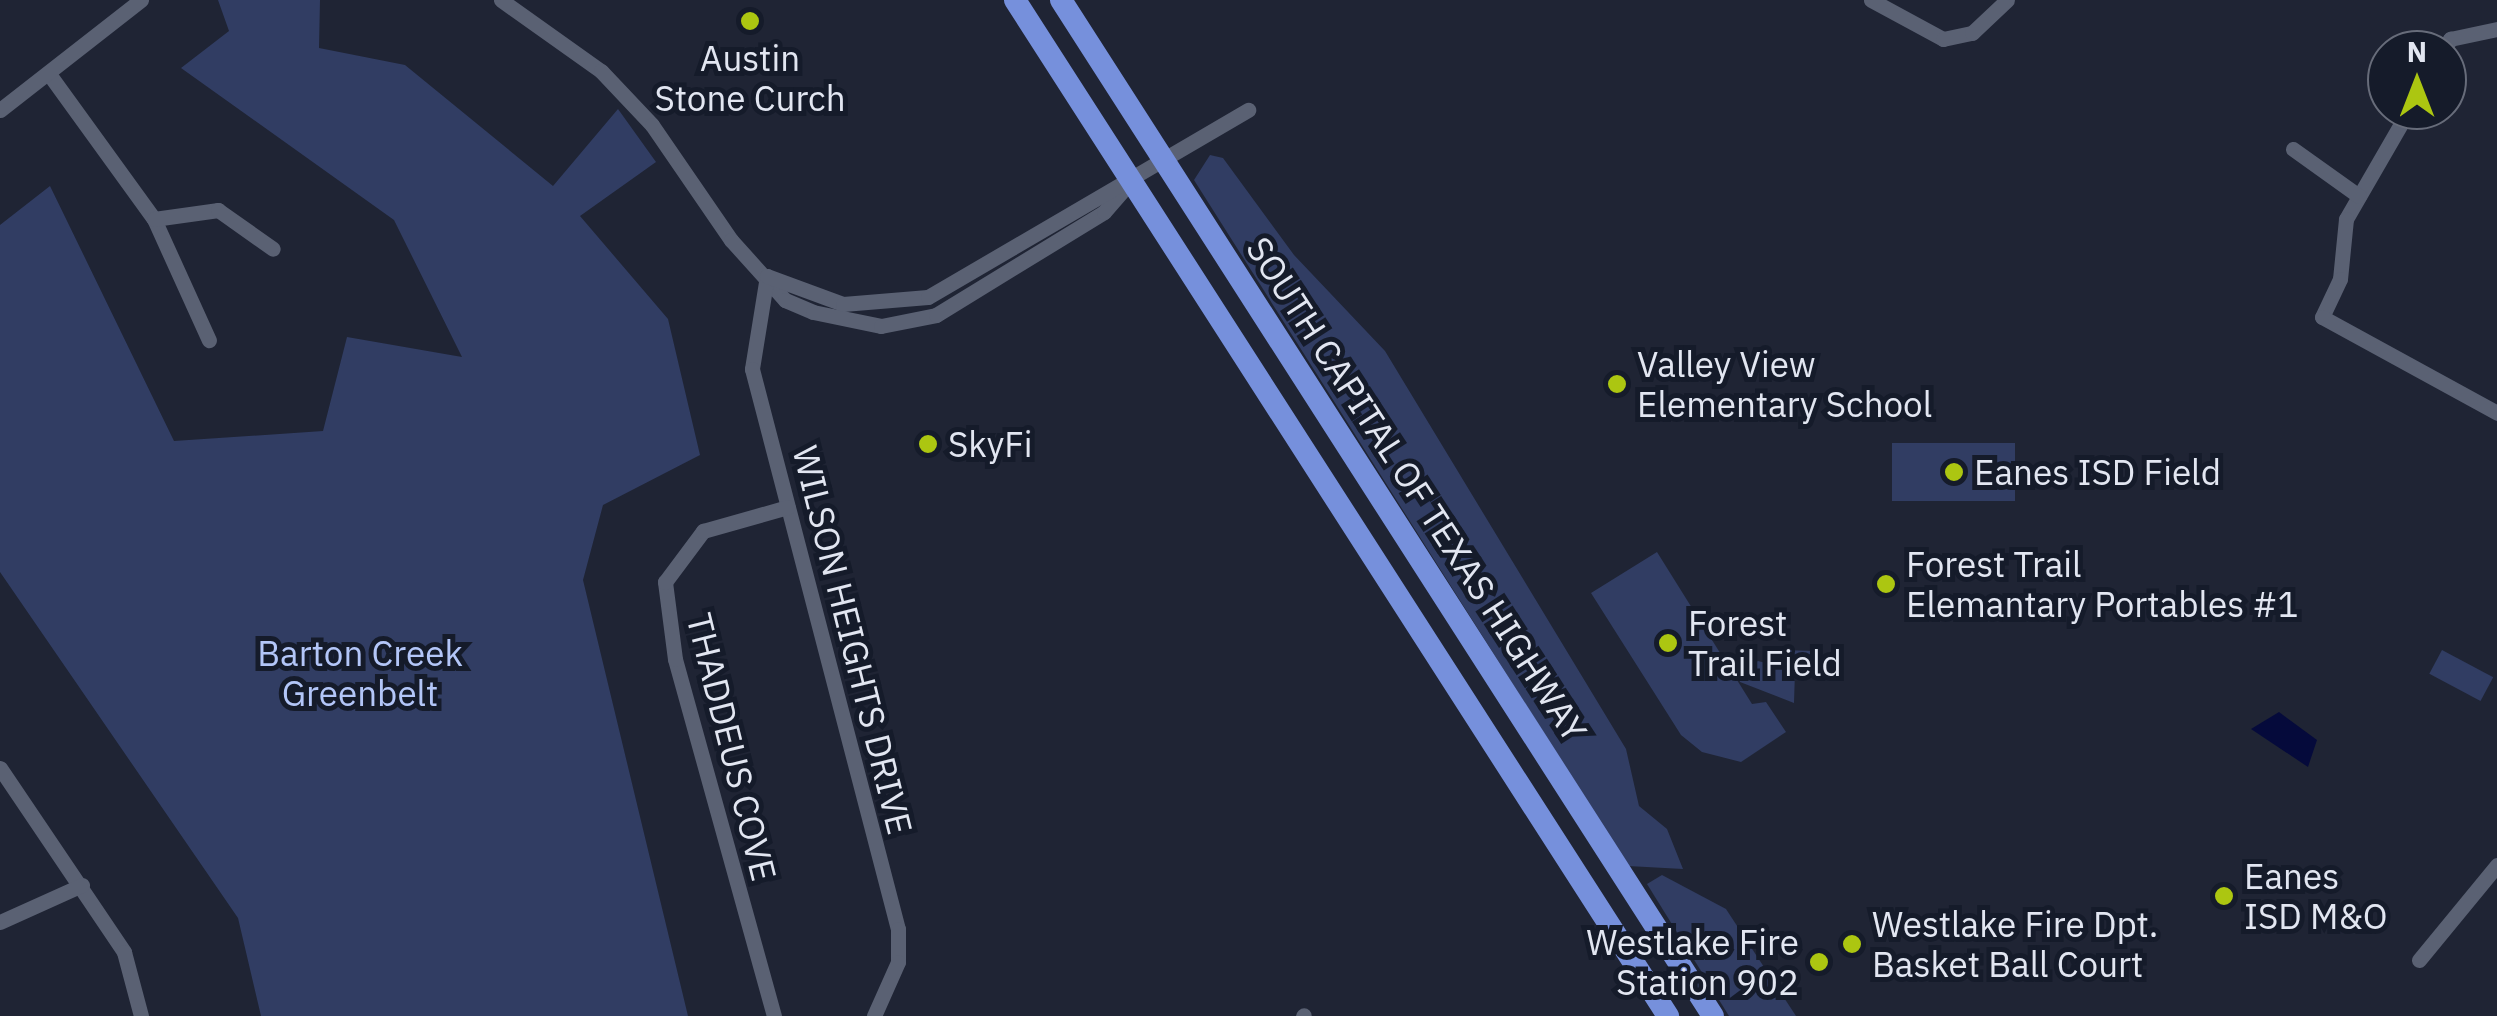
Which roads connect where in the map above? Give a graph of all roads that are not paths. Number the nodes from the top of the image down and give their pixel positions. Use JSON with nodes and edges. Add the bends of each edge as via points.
{"nodes":[{"id":1,"x":141,"y":0,"type":"edge"},
{"id":2,"x":501,"y":0,"type":"edge"},
{"id":3,"x":1015,"y":0,"type":"edge"},
{"id":4,"x":1061,"y":0,"type":"edge"},
{"id":5,"x":1871,"y":0,"type":"edge"},
{"id":6,"x":2008,"y":0,"type":"edge"},
{"id":7,"x":2497,"y":29,"type":"edge"},
{"id":8,"x":2467,"y":35,"type":"edge"},
{"id":9,"x":49,"y":74,"type":"junction"},
{"id":10,"x":0,"y":110,"type":"edge"},
{"id":11,"x":1248,"y":110,"type":"dead end"},
{"id":12,"x":2397,"y":130,"type":"edge"},
{"id":13,"x":2293,"y":149,"type":"dead end"},
{"id":14,"x":1164,"y":160,"type":"junction"},
{"id":15,"x":1131,"y":181,"type":"junction"},
{"id":16,"x":2359,"y":196,"type":"junction"},
{"id":17,"x":154,"y":219,"type":"junction"},
{"id":18,"x":273,"y":249,"type":"dead end"},
{"id":19,"x":767,"y":276,"type":"junction"},
{"id":20,"x":209,"y":340,"type":"dead end"},
{"id":21,"x":2497,"y":413,"type":"edge"},
{"id":22,"x":788,"y":507,"type":"junction"},
{"id":23,"x":0,"y":768,"type":"edge"},
{"id":24,"x":2497,"y":866,"type":"edge"},
{"id":25,"x":82,"y":886,"type":"junction"},
{"id":26,"x":0,"y":922,"type":"edge"},
{"id":27,"x":2419,"y":960,"type":"dead end"},
{"id":28,"x":141,"y":1016,"type":"edge"},
{"id":29,"x":774,"y":1016,"type":"edge"},
{"id":30,"x":874,"y":1016,"type":"edge"},
{"id":31,"x":1668,"y":1016,"type":"edge"},
{"id":32,"x":1714,"y":1016,"type":"edge"}],
"edges":[{"from":1,"to":9,"type":"street"},
{"from":2,"to":19,"type":"street","via":[[601,71]]},
{"from":3,"to":15,"type":"highway","name":"SOUTH CAPITAL OF TEXAS HIGHWAY"},
{"from":4,"to":14,"type":"highway","name":"SOUTH CAPITAL OF TEXAS HIGHWAY"},
{"from":5,"to":6,"type":"street","via":[[1942,39],[1972,33]]},
{"from":7,"to":8,"type":"street"},
{"from":9,"to":10,"type":"street"},
{"from":9,"to":17,"type":"street"},
{"from":11,"to":14,"type":"street"},
{"from":12,"to":16,"type":"street"},
{"from":13,"to":16,"type":"street"},
{"from":14,"to":15,"type":"street"},
{"from":14,"to":32,"type":"highway","name":"SOUTH CAPITAL OF TEXAS HIGHWAY"},
{"from":15,"to":19,"type":"street","via":[[1104,212],[1000,281],[903,325],[813,312],[785,300]]},
{"from":15,"to":31,"type":"highway","name":"SOUTH CAPITAL OF TEXAS HIGHWAY"},
{"from":16,"to":21,"type":"street","via":[[2322,317]]},
{"from":17,"to":18,"type":"street","via":[[218,210]]},
{"from":17,"to":20,"type":"street"},
{"from":19,"to":22,"type":"street","name":"WILSON HEIGHTS DRIVE","via":[[749,345]]},
{"from":22,"to":29,"type":"street","name":"THADDEUS COVE","via":[[703,531],[664,582],[675,659]]},
{"from":22,"to":30,"type":"street","name":"WILSON HEIGHTS DRIVE","via":[[898,929],[898,962]]},
{"from":23,"to":25,"type":"street"},
{"from":24,"to":27,"type":"street"},
{"from":25,"to":26,"type":"street"},
{"from":25,"to":28,"type":"street","via":[[124,952]]}]}
